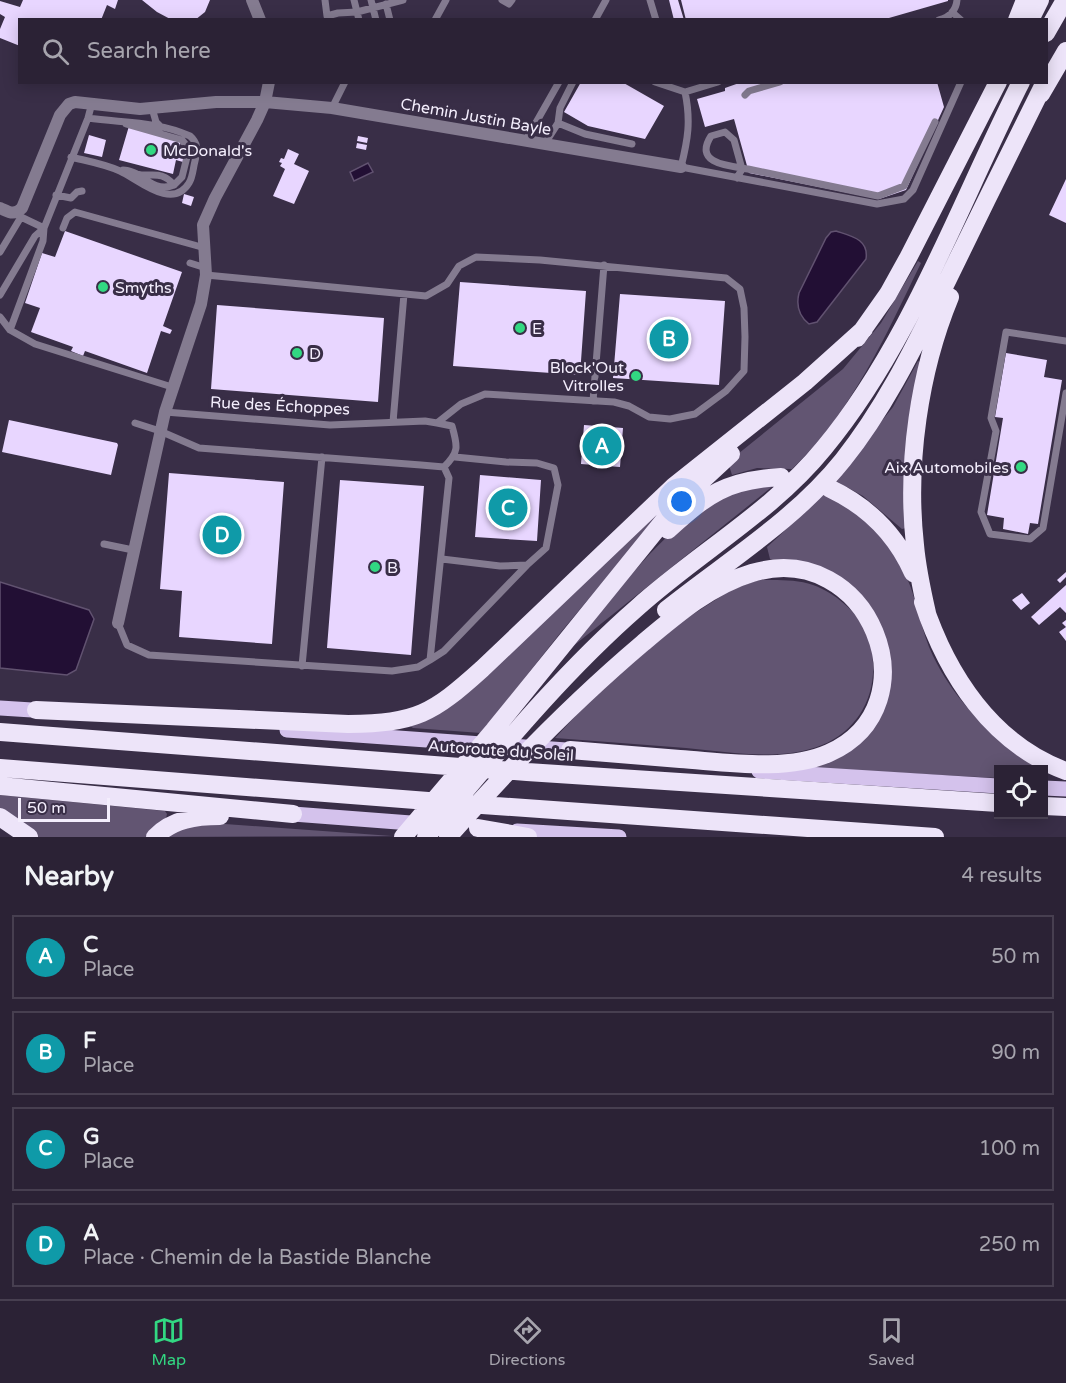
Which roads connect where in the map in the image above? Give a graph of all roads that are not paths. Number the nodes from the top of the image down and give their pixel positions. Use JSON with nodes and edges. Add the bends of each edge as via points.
{"nodes":[{"id":1,"x":252,"y":0,"type":"edge"},
{"id":2,"x":325,"y":0,"type":"edge"},
{"id":3,"x":354,"y":0,"type":"edge"},
{"id":4,"x":403,"y":0,"type":"edge"},
{"id":5,"x":446,"y":0,"type":"edge"},
{"id":6,"x":502,"y":0,"type":"edge"},
{"id":7,"x":512,"y":0,"type":"edge"},
{"id":8,"x":606,"y":0,"type":"edge"},
{"id":9,"x":650,"y":0,"type":"edge"},
{"id":10,"x":964,"y":0,"type":"edge"},
{"id":11,"x":1025,"y":0,"type":"edge"},
{"id":12,"x":1040,"y":0,"type":"edge"},
{"id":13,"x":1065,"y":0,"type":"edge"},
{"id":14,"x":372,"y":4,"type":"edge"},
{"id":15,"x":386,"y":4,"type":"junction"},
{"id":16,"x":955,"y":7,"type":"edge"},
{"id":17,"x":358,"y":16,"type":"edge"},
{"id":18,"x":259,"y":18,"type":"edge"},
{"id":19,"x":328,"y":18,"type":"edge"},
{"id":20,"x":390,"y":18,"type":"edge"},
{"id":21,"x":436,"y":18,"type":"edge"},
{"id":22,"x":596,"y":18,"type":"edge"},
{"id":23,"x":655,"y":18,"type":"edge"},
{"id":24,"x":945,"y":18,"type":"edge"},
{"id":25,"x":1018,"y":18,"type":"edge"},
{"id":26,"x":1031,"y":18,"type":"edge"},
{"id":27,"x":1048,"y":31,"type":"edge"},
{"id":28,"x":1066,"y":40,"type":"edge"},
{"id":29,"x":1066,"y":51,"type":"edge"},
{"id":30,"x":1048,"y":77,"type":"edge"},
{"id":31,"x":1048,"y":82,"type":"edge"},
{"id":32,"x":269,"y":84,"type":"edge"},
{"id":33,"x":342,"y":84,"type":"edge"},
{"id":34,"x":558,"y":84,"type":"edge"},
{"id":35,"x":572,"y":84,"type":"edge"},
{"id":36,"x":661,"y":84,"type":"edge"},
{"id":37,"x":677,"y":84,"type":"edge"},
{"id":38,"x":711,"y":84,"type":"edge"},
{"id":39,"x":773,"y":84,"type":"edge"},
{"id":40,"x":960,"y":84,"type":"edge"},
{"id":41,"x":988,"y":84,"type":"edge"},
{"id":42,"x":997,"y":84,"type":"edge"},
{"id":43,"x":1020,"y":84,"type":"edge"},
{"id":44,"x":1044,"y":84,"type":"edge"},
{"id":45,"x":1047,"y":84,"type":"edge"},
{"id":46,"x":685,"y":92,"type":"junction"},
{"id":47,"x":745,"y":95,"type":"dead end"},
{"id":48,"x":265,"y":102,"type":"junction"},
{"id":49,"x":98,"y":104,"type":"junction"},
{"id":50,"x":152,"y":108,"type":"junction"},
{"id":51,"x":332,"y":108,"type":"junction"},
{"id":52,"x":88,"y":118,"type":"junction"},
{"id":53,"x":111,"y":121,"type":"junction"},
{"id":54,"x":1026,"y":121,"type":"junction"},
{"id":55,"x":935,"y":122,"type":"dead end"},
{"id":56,"x":125,"y":123,"type":"junction"},
{"id":57,"x":558,"y":123,"type":"junction"},
{"id":58,"x":162,"y":127,"type":"junction"},
{"id":59,"x":525,"y":142,"type":"junction"},
{"id":60,"x":632,"y":144,"type":"dead end"},
{"id":61,"x":544,"y":145,"type":"junction"},
{"id":62,"x":71,"y":157,"type":"junction"},
{"id":63,"x":681,"y":167,"type":"junction"},
{"id":64,"x":117,"y":170,"type":"junction"},
{"id":65,"x":737,"y":178,"type":"junction"},
{"id":66,"x":783,"y":180,"type":"dead end"},
{"id":67,"x":773,"y":184,"type":"junction"},
{"id":68,"x":82,"y":191,"type":"dead end"},
{"id":69,"x":56,"y":195,"type":"junction"},
{"id":70,"x":0,"y":208,"type":"edge"},
{"id":71,"x":19,"y":215,"type":"junction"},
{"id":72,"x":926,"y":224,"type":"junction"},
{"id":73,"x":44,"y":228,"type":"junction"},
{"id":74,"x":63,"y":228,"type":"dead end"},
{"id":75,"x":205,"y":248,"type":"junction"},
{"id":76,"x":0,"y":252,"type":"edge"},
{"id":77,"x":190,"y":263,"type":"dead end"},
{"id":78,"x":604,"y":265,"type":"junction"},
{"id":79,"x":206,"y":272,"type":"junction"},
{"id":80,"x":404,"y":294,"type":"junction"},
{"id":81,"x":0,"y":295,"type":"edge"},
{"id":82,"x":0,"y":317,"type":"edge"},
{"id":83,"x":864,"y":329,"type":"junction"},
{"id":84,"x":10,"y":330,"type":"junction"},
{"id":85,"x":1066,"y":341,"type":"edge"},
{"id":86,"x":172,"y":387,"type":"junction"},
{"id":87,"x":1066,"y":393,"type":"edge"},
{"id":88,"x":593,"y":400,"type":"junction"},
{"id":89,"x":165,"y":412,"type":"junction"},
{"id":90,"x":393,"y":422,"type":"junction"},
{"id":91,"x":135,"y":423,"type":"dead end"},
{"id":92,"x":437,"y":423,"type":"junction"},
{"id":93,"x":160,"y":431,"type":"junction"},
{"id":94,"x":322,"y":457,"type":"junction"},
{"id":95,"x":454,"y":457,"type":"junction"},
{"id":96,"x":444,"y":468,"type":"junction"},
{"id":97,"x":781,"y":477,"type":"dead end"},
{"id":98,"x":829,"y":488,"type":"dead end"},
{"id":99,"x":104,"y":544,"type":"dead end"},
{"id":100,"x":133,"y":550,"type":"junction"},
{"id":101,"x":442,"y":559,"type":"junction"},
{"id":102,"x":526,"y":565,"type":"junction"},
{"id":103,"x":927,"y":613,"type":"junction"},
{"id":104,"x":118,"y":622,"type":"joint"},
{"id":105,"x":554,"y":656,"type":"junction"},
{"id":106,"x":430,"y":660,"type":"junction"},
{"id":107,"x":302,"y":666,"type":"junction"},
{"id":108,"x":0,"y":708,"type":"edge"},
{"id":109,"x":36,"y":710,"type":"junction"},
{"id":110,"x":0,"y":732,"type":"edge"},
{"id":111,"x":540,"y":734,"type":"junction"},
{"id":112,"x":570,"y":750,"type":"junction"},
{"id":113,"x":0,"y":768,"type":"edge"},
{"id":114,"x":1066,"y":771,"type":"edge"},
{"id":115,"x":0,"y":786,"type":"edge"},
{"id":116,"x":994,"y":786,"type":"edge"},
{"id":117,"x":1048,"y":788,"type":"edge"},
{"id":118,"x":1066,"y":789,"type":"edge"},
{"id":119,"x":488,"y":791,"type":"junction"},
{"id":120,"x":994,"y":803,"type":"edge"},
{"id":121,"x":1048,"y":806,"type":"edge"},
{"id":122,"x":1066,"y":807,"type":"edge"},
{"id":123,"x":293,"y":814,"type":"junction"},
{"id":124,"x":0,"y":816,"type":"edge"},
{"id":125,"x":478,"y":828,"type":"junction"},
{"id":126,"x":28,"y":837,"type":"edge"},
{"id":127,"x":155,"y":837,"type":"edge"},
{"id":128,"x":403,"y":837,"type":"edge"},
{"id":129,"x":426,"y":837,"type":"edge"},
{"id":130,"x":448,"y":837,"type":"edge"},
{"id":131,"x":458,"y":837,"type":"edge"},
{"id":132,"x":528,"y":837,"type":"edge"},
{"id":133,"x":619,"y":837,"type":"edge"},
{"id":134,"x":935,"y":837,"type":"edge"}],
"edges":[{"from":1,"to":18,"type":"street"},
{"from":2,"to":19,"type":"lane"},
{"from":3,"to":17,"type":"lane"},
{"from":4,"to":15,"type":"lane"},
{"from":5,"to":21,"type":"lane"},
{"from":6,"to":7,"type":"lane","via":[[509,4]]},
{"from":8,"to":22,"type":"lane"},
{"from":9,"to":23,"type":"lane"},
{"from":10,"to":16,"type":"lane"},
{"from":11,"to":25,"type":"highway"},
{"from":12,"to":26,"type":"highway"},
{"from":13,"to":27,"type":"highway"},
{"from":14,"to":15,"type":"lane"},
{"from":14,"to":17,"type":"lane"},
{"from":15,"to":20,"type":"lane"},
{"from":16,"to":24,"type":"lane"},
{"from":17,"to":19,"type":"lane","via":[[338,13]]},
{"from":28,"to":30,"type":"highway"},
{"from":29,"to":31,"type":"highway"},
{"from":32,"to":48,"type":"street"},
{"from":33,"to":51,"type":"lane"},
{"from":34,"to":59,"type":"lane"},
{"from":35,"to":57,"type":"lane","via":[[560,108]]},
{"from":36,"to":46,"type":"lane"},
{"from":37,"to":46,"type":"lane"},
{"from":38,"to":46,"type":"lane"},
{"from":39,"to":47,"type":"lane"},
{"from":40,"to":67,"type":"lane","via":[[913,190],[904,198],[877,204]]},
{"from":41,"to":72,"type":"highway"},
{"from":42,"to":72,"type":"highway"},
{"from":43,"to":129,"type":"highway","via":[[918,297],[854,411],[791,483],[603,638],[548,693]]},
{"from":44,"to":54,"type":"highway"},
{"from":45,"to":54,"type":"highway"},
{"from":46,"to":63,"type":"lane","via":[[689,135]]},
{"from":48,"to":50,"type":"street","name":"Chemin Justin Bayle"},
{"from":48,"to":51,"type":"street","name":"Chemin Justin Bayle"},
{"from":48,"to":75,"type":"street","via":[[203,225]]},
{"from":49,"to":50,"type":"street","name":"Chemin Justin Bayle"},
{"from":49,"to":52,"type":"lane"},
{"from":49,"to":53,"type":"lane"},
{"from":49,"to":71,"type":"street","name":"Chemin Justin Bayle","via":[[75,102],[64,109]]},
{"from":50,"to":58,"type":"lane"},
{"from":51,"to":59,"type":"street","name":"Chemin Justin Bayle"},
{"from":52,"to":53,"type":"lane"},
{"from":52,"to":62,"type":"lane"},
{"from":53,"to":56,"type":"lane"},
{"from":54,"to":103,"type":"highway","via":[[945,311],[925,377],[914,455],[913,516]]},
{"from":54,"to":111,"type":"highway","via":[[912,350],[878,410],[843,459],[796,508],[593,673]]},
{"from":55,"to":65,"type":"lane","via":[[904,186],[878,196],[748,169],[734,167],[720,164],[707,156],[705,149],[711,135],[725,132],[735,140],[742,169]]},
{"from":56,"to":58,"type":"lane"},
{"from":56,"to":64,"type":"lane","via":[[182,140],[189,149],[182,177],[174,185],[153,174]]},
{"from":57,"to":60,"type":"lane","via":[[585,134]]},
{"from":57,"to":61,"type":"lane"},
{"from":58,"to":64,"type":"lane","via":[[195,140],[197,155],[188,185],[174,193],[157,192]]},
{"from":59,"to":61,"type":"street","name":"Chemin Justin Bayle"},
{"from":61,"to":63,"type":"street","name":"Chemin Justin Bayle"},
{"from":62,"to":64,"type":"lane"},
{"from":62,"to":69,"type":"lane"},
{"from":63,"to":65,"type":"lane"},
{"from":65,"to":67,"type":"lane"},
{"from":66,"to":67,"type":"lane"},
{"from":68,"to":69,"type":"lane","via":[[71,198]]},
{"from":69,"to":73,"type":"lane"},
{"from":70,"to":71,"type":"street"},
{"from":71,"to":73,"type":"lane"},
{"from":71,"to":76,"type":"lane"},
{"from":72,"to":83,"type":"highway"},
{"from":73,"to":81,"type":"lane","via":[[35,236]]},
{"from":73,"to":84,"type":"lane","via":[[43,241]]},
{"from":74,"to":75,"type":"lane","via":[[67,218],[75,213]]},
{"from":75,"to":79,"type":"street"},
{"from":77,"to":79,"type":"lane"},
{"from":78,"to":80,"type":"lane","via":[[476,257],[459,266],[447,284],[426,296]]},
{"from":78,"to":88,"type":"lane"},
{"from":78,"to":88,"type":"lane","via":[[726,278],[740,289],[744,308],[744,371],[726,392],[695,414],[670,419],[648,417],[629,406]]},
{"from":79,"to":80,"type":"lane"},
{"from":79,"to":86,"type":"street","via":[[201,304]]},
{"from":80,"to":90,"type":"lane"},
{"from":82,"to":84,"type":"lane"},
{"from":83,"to":105,"type":"highway","via":[[823,376],[678,503]]},
{"from":83,"to":109,"type":"highway","via":[[805,382],[674,486],[482,669],[429,712],[401,721],[348,724]]},
{"from":84,"to":86,"type":"lane","via":[[35,344]]},
{"from":85,"to":87,"type":"lane","via":[[1006,332],[991,418],[996,431],[981,512],[990,534],[1030,539],[1043,528]]},
{"from":86,"to":89,"type":"street"},
{"from":88,"to":92,"type":"lane","via":[[485,394],[461,404]]},
{"from":89,"to":90,"type":"lane","name":"Rue des Échoppes","via":[[330,424]]},
{"from":89,"to":93,"type":"street"},
{"from":90,"to":92,"type":"lane","name":"Rue des Échoppes"},
{"from":91,"to":93,"type":"lane"},
{"from":92,"to":95,"type":"lane","via":[[452,426],[456,440]]},
{"from":93,"to":94,"type":"lane","via":[[199,448]]},
{"from":93,"to":100,"type":"street"},
{"from":94,"to":96,"type":"lane"},
{"from":94,"to":107,"type":"lane"},
{"from":95,"to":96,"type":"lane"},
{"from":95,"to":102,"type":"lane","via":[[537,463],[554,468],[558,485],[546,548]]},
{"from":96,"to":101,"type":"lane","via":[[449,478]]},
{"from":97,"to":105,"type":"highway","via":[[733,484],[714,492],[688,512],[652,546]]},
{"from":98,"to":103,"type":"highway","via":[[866,510],[892,537],[906,557]]},
{"from":99,"to":100,"type":"lane"},
{"from":100,"to":104,"type":"street"},
{"from":101,"to":102,"type":"lane"},
{"from":101,"to":106,"type":"lane"},
{"from":102,"to":106,"type":"lane","via":[[444,651]]},
{"from":103,"to":114,"type":"highway","via":[[947,661],[992,723],[1027,752]]},
{"from":104,"to":107,"type":"lane","via":[[127,645],[149,655]]},
{"from":105,"to":128,"type":"highway"},
{"from":106,"to":107,"type":"lane","via":[[418,667],[392,672]]},
{"from":108,"to":109,"type":"main road"},
{"from":109,"to":112,"type":"main road"},
{"from":110,"to":120,"type":"highway","name":"Autoroute du Soleil"},
{"from":111,"to":112,"type":"highway","via":[[665,625],[725,584],[753,572],[789,568],[826,579],[859,603],[868,615],[880,648],[880,690],[859,733],[828,753],[777,764]]},
{"from":111,"to":119,"type":"highway"},
{"from":112,"to":116,"type":"main road","via":[[794,774]]},
{"from":113,"to":134,"type":"highway"},
{"from":115,"to":123,"type":"highway"},
{"from":117,"to":118,"type":"main road"},
{"from":119,"to":130,"type":"highway"},
{"from":119,"to":131,"type":"highway"},
{"from":121,"to":122,"type":"highway"},
{"from":123,"to":125,"type":"main road"},
{"from":123,"to":127,"type":"highway","via":[[192,818],[172,824]]},
{"from":124,"to":126,"type":"highway"},
{"from":125,"to":132,"type":"highway"},
{"from":125,"to":133,"type":"main road"}]}
